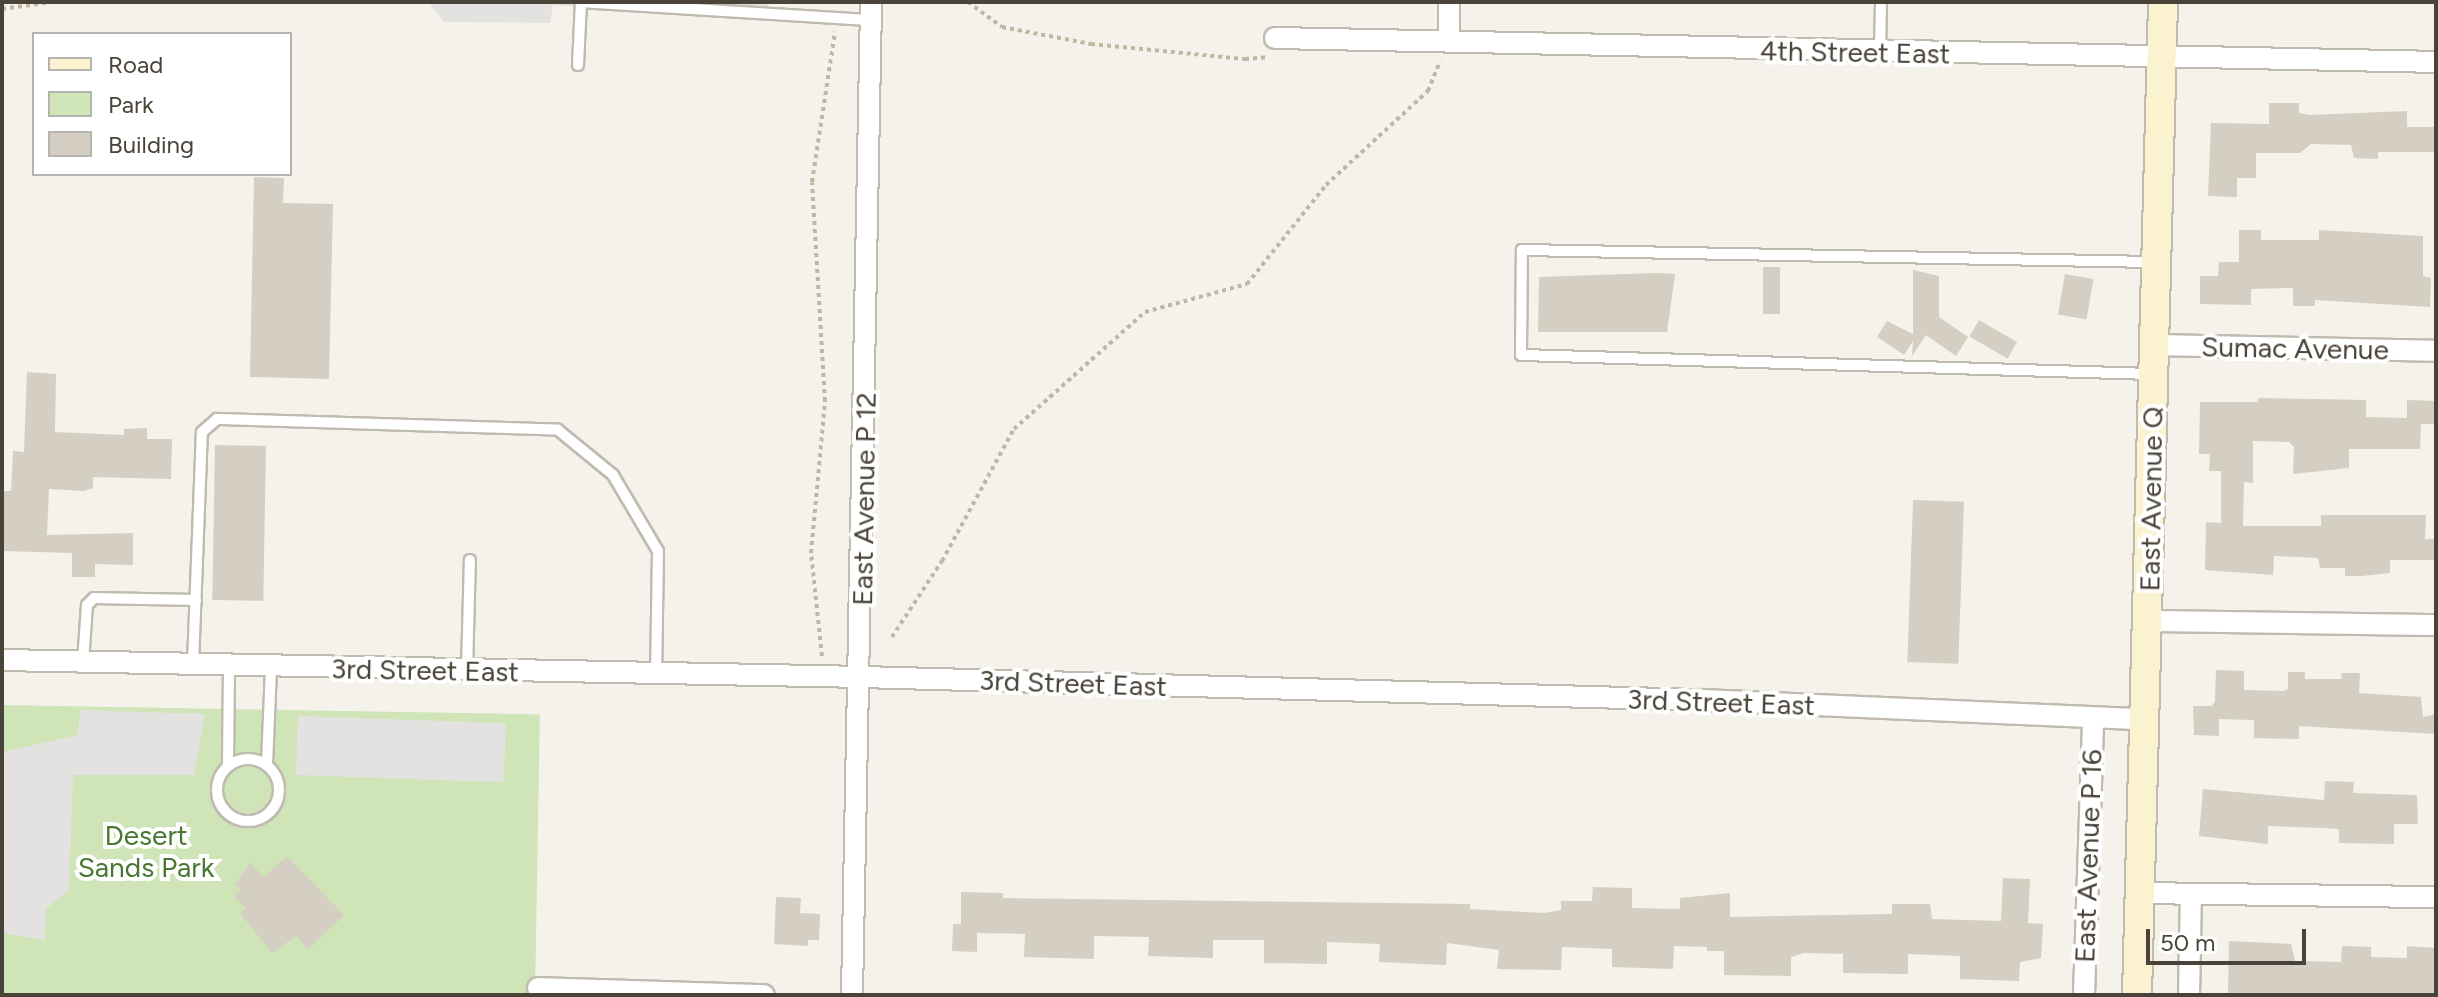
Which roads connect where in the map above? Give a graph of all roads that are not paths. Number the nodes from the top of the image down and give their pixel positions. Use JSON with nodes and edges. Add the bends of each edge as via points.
{"nodes":[{"id":1,"x":581,"y":2,"type":"edge"},
{"id":2,"x":1449,"y":2,"type":"edge"},
{"id":3,"x":1881,"y":2,"type":"edge"},
{"id":4,"x":2163,"y":2,"type":"edge"},
{"id":5,"x":871,"y":11,"type":"edge"},
{"id":6,"x":1275,"y":38,"type":"road end"},
{"id":7,"x":1449,"y":40,"type":"junction"},
{"id":8,"x":1880,"y":53,"type":"junction"},
{"id":9,"x":2161,"y":59,"type":"junction"},
{"id":10,"x":2436,"y":62,"type":"edge"},
{"id":11,"x":578,"y":65,"type":"dead end"},
{"id":12,"x":2156,"y":262,"type":"junction"},
{"id":13,"x":2154,"y":345,"type":"junction"},
{"id":14,"x":2436,"y":351,"type":"edge"},
{"id":15,"x":2153,"y":374,"type":"junction"},
{"id":16,"x":470,"y":560,"type":"dead end"},
{"id":17,"x":196,"y":600,"type":"junction"},
{"id":18,"x":2149,"y":621,"type":"junction"},
{"id":19,"x":2436,"y":625,"type":"edge"},
{"id":20,"x":2,"y":660,"type":"edge"},
{"id":21,"x":83,"y":662,"type":"junction"},
{"id":22,"x":193,"y":665,"type":"junction"},
{"id":23,"x":229,"y":665,"type":"junction"},
{"id":24,"x":271,"y":667,"type":"junction"},
{"id":25,"x":467,"y":671,"type":"junction"},
{"id":26,"x":656,"y":676,"type":"junction"},
{"id":27,"x":861,"y":677,"type":"junction"},
{"id":28,"x":2093,"y":718,"type":"junction"},
{"id":29,"x":2143,"y":719,"type":"junction"},
{"id":30,"x":228,"y":764,"type":"junction"},
{"id":31,"x":267,"y":764,"type":"junction"},
{"id":32,"x":2139,"y":893,"type":"junction"},
{"id":33,"x":2191,"y":895,"type":"junction"},
{"id":34,"x":2436,"y":897,"type":"edge"},
{"id":35,"x":538,"y":988,"type":"dead end"},
{"id":36,"x":764,"y":995,"type":"edge"},
{"id":37,"x":852,"y":995,"type":"edge"},
{"id":38,"x":2084,"y":995,"type":"edge"},
{"id":39,"x":2137,"y":995,"type":"edge"},
{"id":40,"x":2189,"y":995,"type":"edge"}],
"edges":[{"from":1,"to":5,"type":"lane","via":[[837,18]]},
{"from":1,"to":11,"type":"lane"},
{"from":2,"to":7,"type":"street"},
{"from":3,"to":8,"type":"lane"},
{"from":4,"to":9,"type":"street","name":"East Avenue Q"},
{"from":5,"to":27,"type":"street","name":"East Avenue P 12"},
{"from":6,"to":7,"type":"street","name":"4th Street East"},
{"from":7,"to":8,"type":"street","name":"4th Street East"},
{"from":8,"to":9,"type":"street","name":"4th Street East"},
{"from":9,"to":10,"type":"street","name":"4th Street East"},
{"from":9,"to":12,"type":"street","name":"East Avenue Q"},
{"from":12,"to":13,"type":"street","name":"East Avenue Q"},
{"from":12,"to":15,"type":"lane","via":[[1522,250],[1521,355]]},
{"from":13,"to":14,"type":"street","name":"Sumac Avenue"},
{"from":13,"to":15,"type":"street","name":"East Avenue Q"},
{"from":15,"to":18,"type":"street","name":"East Avenue Q"},
{"from":16,"to":25,"type":"lane"},
{"from":17,"to":21,"type":"lane","via":[[94,598],[87,605]]},
{"from":17,"to":22,"type":"lane"},
{"from":17,"to":26,"type":"lane","via":[[202,432],[217,419],[558,430],[613,475],[658,551]]},
{"from":18,"to":19,"type":"street"},
{"from":18,"to":29,"type":"street","name":"East Avenue Q"},
{"from":20,"to":21,"type":"street","name":"3rd Street East"},
{"from":21,"to":22,"type":"street","name":"3rd Street East"},
{"from":22,"to":23,"type":"street","name":"3rd Street East"},
{"from":23,"to":24,"type":"street","name":"3rd Street East"},
{"from":23,"to":30,"type":"lane"},
{"from":24,"to":25,"type":"street","name":"3rd Street East"},
{"from":24,"to":31,"type":"lane"},
{"from":25,"to":26,"type":"street","name":"3rd Street East"},
{"from":26,"to":27,"type":"street","name":"3rd Street East"},
{"from":27,"to":28,"type":"street","name":"3rd Street East","via":[[1701,700]]},
{"from":27,"to":37,"type":"street","name":"East Avenue P 12"},
{"from":28,"to":29,"type":"street","name":"3rd Street East"},
{"from":28,"to":38,"type":"street","name":"East Avenue P 16"},
{"from":29,"to":32,"type":"street","name":"East Avenue Q"},
{"from":30,"to":31,"type":"lane","via":[[247,758]]},
{"from":30,"to":31,"type":"lane","via":[[217,782],[219,803],[243,821],[263,817],[277,801],[278,781]]},
{"from":32,"to":33,"type":"street"},
{"from":32,"to":39,"type":"street","name":"East Avenue Q"},
{"from":33,"to":34,"type":"street"},
{"from":33,"to":40,"type":"street"},
{"from":35,"to":36,"type":"street"}]}
